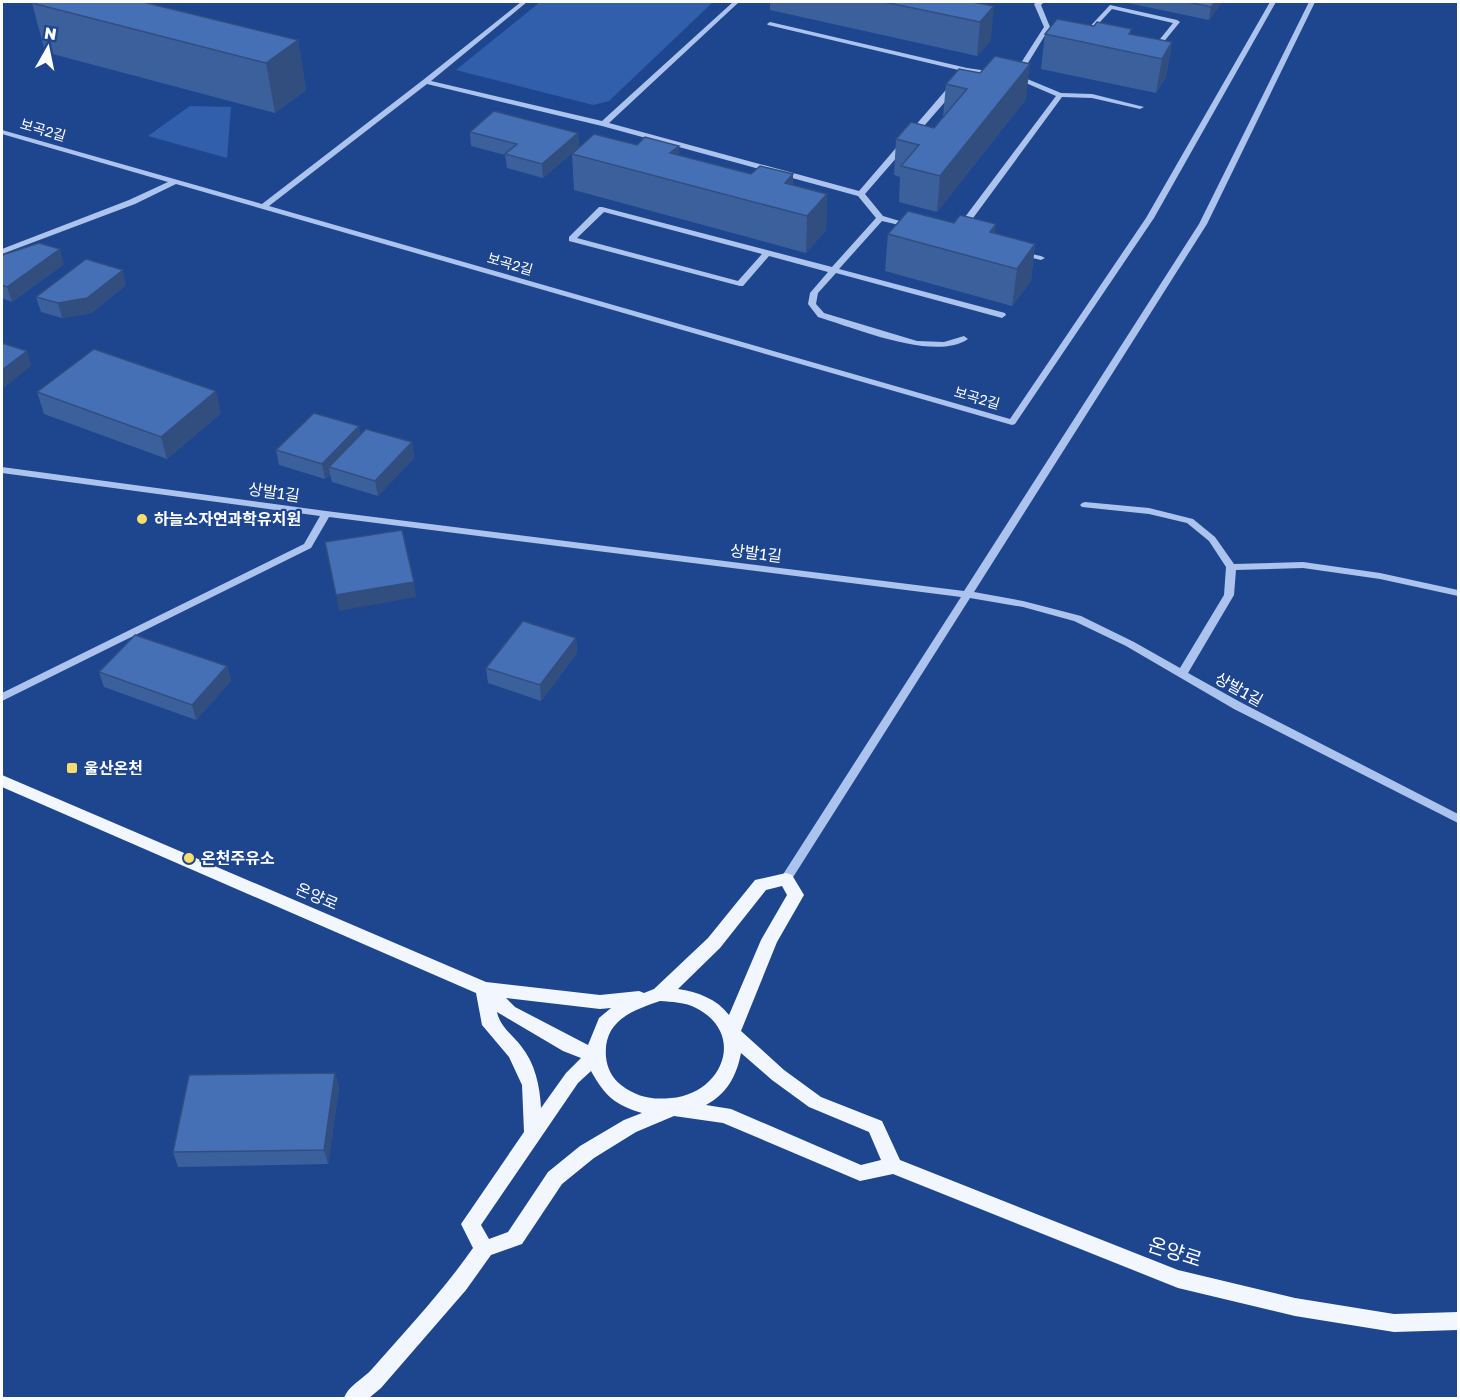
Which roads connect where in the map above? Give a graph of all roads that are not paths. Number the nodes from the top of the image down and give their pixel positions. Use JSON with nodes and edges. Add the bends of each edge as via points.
{"nodes":[{"id":1,"x":524,"y":2,"type":"edge"},
{"id":2,"x":736,"y":2,"type":"edge"},
{"id":3,"x":1026,"y":2,"type":"edge"},
{"id":4,"x":1273,"y":2,"type":"edge"},
{"id":5,"x":1312,"y":2,"type":"edge"},
{"id":6,"x":1039,"y":3,"type":"edge"},
{"id":7,"x":770,"y":24,"type":"dead end"},
{"id":8,"x":1047,"y":27,"type":"junction"},
{"id":9,"x":1057,"y":30,"type":"edge"},
{"id":10,"x":1076,"y":34,"type":"edge"},
{"id":11,"x":1085,"y":36,"type":"junction"},
{"id":12,"x":1096,"y":38,"type":"edge"},
{"id":13,"x":1141,"y":49,"type":"edge"},
{"id":14,"x":967,"y":70,"type":"junction"},
{"id":15,"x":1016,"y":77,"type":"junction"},
{"id":16,"x":426,"y":82,"type":"junction"},
{"id":17,"x":1060,"y":95,"type":"junction"},
{"id":18,"x":1140,"y":107,"type":"dead end"},
{"id":19,"x":604,"y":124,"type":"junction"},
{"id":20,"x":2,"y":132,"type":"edge"},
{"id":21,"x":173,"y":183,"type":"junction"},
{"id":22,"x":861,"y":194,"type":"junction"},
{"id":23,"x":263,"y":207,"type":"junction"},
{"id":24,"x":880,"y":218,"type":"junction"},
{"id":25,"x":923,"y":229,"type":"edge"},
{"id":26,"x":954,"y":236,"type":"edge"},
{"id":27,"x":1009,"y":250,"type":"edge"},
{"id":28,"x":2,"y":252,"type":"edge"},
{"id":29,"x":768,"y":252,"type":"junction"},
{"id":30,"x":1041,"y":258,"type":"dead end"},
{"id":31,"x":834,"y":270,"type":"junction"},
{"id":32,"x":1002,"y":315,"type":"edge"},
{"id":33,"x":964,"y":339,"type":"dead end"},
{"id":34,"x":2,"y":470,"type":"edge"},
{"id":35,"x":1085,"y":505,"type":"dead end"},
{"id":36,"x":326,"y":514,"type":"junction"},
{"id":37,"x":1231,"y":567,"type":"junction"},
{"id":38,"x":1458,"y":593,"type":"edge"},
{"id":39,"x":965,"y":594,"type":"junction"},
{"id":40,"x":1182,"y":674,"type":"junction"},
{"id":41,"x":2,"y":697,"type":"edge"},
{"id":42,"x":2,"y":781,"type":"edge"},
{"id":43,"x":1458,"y":819,"type":"edge"},
{"id":44,"x":786,"y":879,"type":"junction"},
{"id":45,"x":484,"y":989,"type":"junction"},
{"id":46,"x":660,"y":994,"type":"junction"},
{"id":47,"x":639,"y":998,"type":"junction"},
{"id":48,"x":730,"y":1033,"type":"junction"},
{"id":49,"x":595,"y":1056,"type":"junction"},
{"id":50,"x":673,"y":1108,"type":"junction"},
{"id":51,"x":534,"y":1131,"type":"junction"},
{"id":52,"x":892,"y":1166,"type":"junction"},
{"id":53,"x":484,"y":1249,"type":"junction"},
{"id":54,"x":1458,"y":1321,"type":"edge"},
{"id":55,"x":354,"y":1398,"type":"edge"}],
"edges":[{"from":1,"to":16,"type":"street"},
{"from":2,"to":19,"type":"street"},
{"from":3,"to":6,"type":"street"},
{"from":4,"to":23,"type":"street","name":"보곡2길","via":[[1150,218],[1012,422]]},
{"from":5,"to":39,"type":"street","via":[[1203,224]]},
{"from":6,"to":8,"type":"street"},
{"from":7,"to":14,"type":"street"},
{"from":8,"to":9,"type":"street"},
{"from":8,"to":15,"type":"street"},
{"from":10,"to":11,"type":"street"},
{"from":11,"to":12,"type":"street"},
{"from":11,"to":13,"type":"street","via":[[1110,7],[1177,22],[1153,52]]},
{"from":14,"to":15,"type":"street"},
{"from":14,"to":22,"type":"street"},
{"from":15,"to":17,"type":"street"},
{"from":16,"to":19,"type":"street"},
{"from":16,"to":23,"type":"street"},
{"from":17,"to":18,"type":"street","via":[[1092,96]]},
{"from":17,"to":26,"type":"street"},
{"from":19,"to":22,"type":"street"},
{"from":20,"to":21,"type":"street","name":"보곡2길"},
{"from":21,"to":23,"type":"street","name":"보곡2길"},
{"from":21,"to":28,"type":"street"},
{"from":22,"to":24,"type":"street"},
{"from":24,"to":25,"type":"street"},
{"from":24,"to":31,"type":"street"},
{"from":27,"to":30,"type":"street"},
{"from":29,"to":29,"type":"street","via":[[602,209],[572,239],[740,284]]},
{"from":29,"to":31,"type":"street"},
{"from":31,"to":32,"type":"street"},
{"from":31,"to":33,"type":"street","via":[[814,293],[812,304],[821,315],[916,344],[944,345]]},
{"from":34,"to":36,"type":"street","name":"상발1길"},
{"from":35,"to":37,"type":"street","via":[[1149,511],[1190,521],[1212,538]]},
{"from":36,"to":39,"type":"street","name":"상발1길"},
{"from":36,"to":41,"type":"street","via":[[308,546]]},
{"from":37,"to":38,"type":"street","via":[[1303,565]]},
{"from":37,"to":40,"type":"street","via":[[1229,595]]},
{"from":39,"to":40,"type":"street","name":"상발1길","via":[[1077,618]]},
{"from":39,"to":44,"type":"street"},
{"from":40,"to":43,"type":"street","name":"상발1길"},
{"from":42,"to":45,"type":"main road","name":"온양로"},
{"from":44,"to":46,"type":"main road","via":[[761,885],[730,927],[688,972]]},
{"from":44,"to":48,"type":"main road","via":[[796,895],[769,940]]},
{"from":45,"to":47,"type":"main road","via":[[600,1002]]},
{"from":45,"to":49,"type":"main road","via":[[509,1012]]},
{"from":45,"to":51,"type":"main road","via":[[491,1025],[516,1052],[531,1085]]},
{"from":46,"to":47,"type":"main road"},
{"from":46,"to":48,"type":"main road","via":[[703,1002],[720,1015]]},
{"from":47,"to":49,"type":"main road","via":[[606,1021]]},
{"from":48,"to":50,"type":"main road","via":[[734,1053],[729,1072],[716,1089],[696,1102]]},
{"from":48,"to":52,"type":"main road","via":[[815,1102],[876,1127]]},
{"from":49,"to":50,"type":"main road","via":[[605,1081],[628,1101]]},
{"from":49,"to":51,"type":"main road","via":[[572,1078]]},
{"from":50,"to":52,"type":"main road","via":[[725,1115],[860,1173]]},
{"from":50,"to":53,"type":"main road","via":[[630,1126],[587,1152],[555,1178],[515,1238]]},
{"from":51,"to":53,"type":"main road","via":[[471,1224]]},
{"from":52,"to":54,"type":"main road","name":"온양로","via":[[1178,1278],[1295,1307],[1383,1321]]},
{"from":53,"to":55,"type":"main road","via":[[451,1293],[374,1381]]}]}
